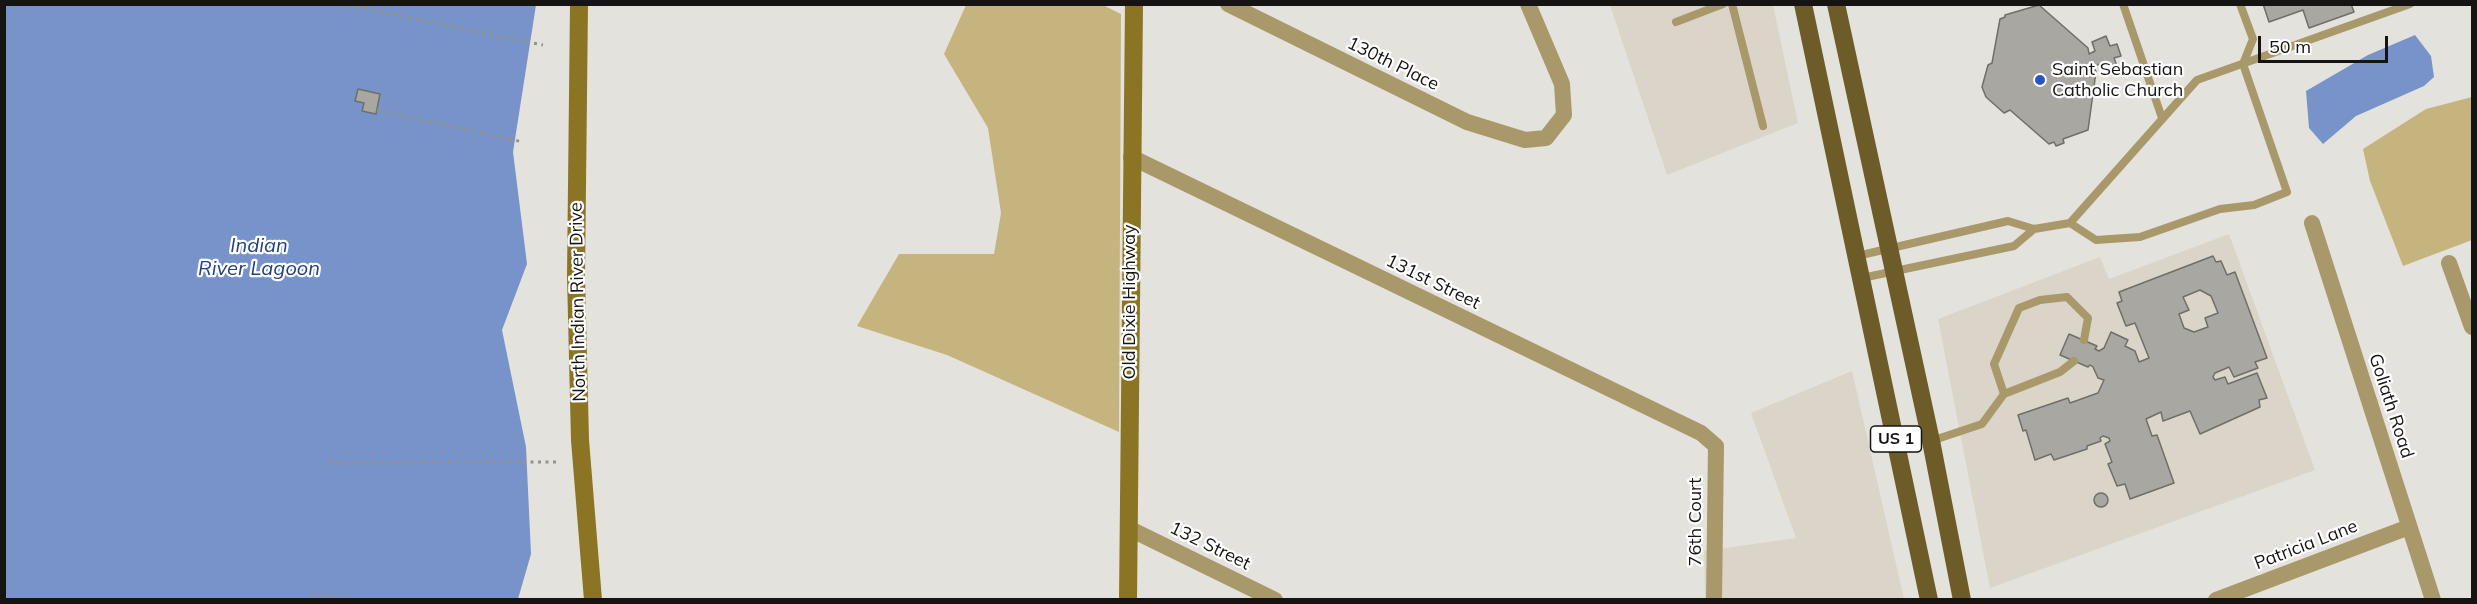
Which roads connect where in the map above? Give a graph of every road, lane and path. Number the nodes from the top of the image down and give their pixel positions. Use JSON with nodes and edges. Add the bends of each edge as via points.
{"nodes":[{"id":1,"x":343,"y":4,"type":"edge"},
{"id":2,"x":579,"y":4,"type":"edge"},
{"id":3,"x":1134,"y":4,"type":"edge"},
{"id":4,"x":1228,"y":4,"type":"edge"},
{"id":5,"x":1528,"y":4,"type":"edge"},
{"id":6,"x":1723,"y":4,"type":"edge"},
{"id":7,"x":1732,"y":4,"type":"edge"},
{"id":8,"x":1803,"y":4,"type":"edge"},
{"id":9,"x":1836,"y":4,"type":"edge"},
{"id":10,"x":2123,"y":4,"type":"edge"},
{"id":11,"x":2240,"y":4,"type":"edge"},
{"id":12,"x":2410,"y":4,"type":"edge"},
{"id":13,"x":1676,"y":21,"type":"dead end"},
{"id":14,"x":543,"y":45,"type":"dead end"},
{"id":15,"x":2243,"y":64,"type":"junction"},
{"id":16,"x":377,"y":110,"type":"dead end"},
{"id":17,"x":2162,"y":118,"type":"junction"},
{"id":18,"x":1763,"y":126,"type":"dead end"},
{"id":19,"x":523,"y":142,"type":"dead end"},
{"id":20,"x":1131,"y":157,"type":"junction"},
{"id":21,"x":2070,"y":223,"type":"junction"},
{"id":22,"x":2312,"y":224,"type":"dead end"},
{"id":23,"x":2034,"y":229,"type":"junction"},
{"id":24,"x":1889,"y":248,"type":"junction"},
{"id":25,"x":1857,"y":256,"type":"junction"},
{"id":26,"x":2449,"y":262,"type":"dead end"},
{"id":27,"x":1895,"y":271,"type":"junction"},
{"id":28,"x":1862,"y":279,"type":"junction"},
{"id":29,"x":2472,"y":327,"type":"edge"},
{"id":30,"x":2084,"y":340,"type":"dead end"},
{"id":31,"x":2074,"y":361,"type":"dead end"},
{"id":32,"x":2004,"y":394,"type":"junction"},
{"id":33,"x":1931,"y":441,"type":"junction"},
{"id":34,"x":1716,"y":446,"type":"joint"},
{"id":35,"x":559,"y":462,"type":"dead end"},
{"id":36,"x":327,"y":463,"type":"dead end"},
{"id":37,"x":2409,"y":527,"type":"junction"},
{"id":38,"x":1128,"y":528,"type":"junction"},
{"id":39,"x":312,"y":594,"type":"dead end"},
{"id":40,"x":360,"y":600,"type":"edge"},
{"id":41,"x":593,"y":600,"type":"edge"},
{"id":42,"x":1128,"y":600,"type":"edge"},
{"id":43,"x":1275,"y":600,"type":"edge"},
{"id":44,"x":1714,"y":600,"type":"edge"},
{"id":45,"x":1929,"y":600,"type":"edge"},
{"id":46,"x":1962,"y":600,"type":"edge"},
{"id":47,"x":2216,"y":600,"type":"edge"},
{"id":48,"x":2433,"y":600,"type":"edge"}],
"edges":[{"from":1,"to":14,"type":"path"},
{"from":2,"to":41,"type":"street","name":"North Indian River Drive","via":[[576,276],[580,440]]},
{"from":3,"to":20,"type":"street","name":"Old Dixie Highway"},
{"from":4,"to":5,"type":"street","name":"130th Place","via":[[1467,122],[1525,140],[1546,138],[1564,115],[1562,84]]},
{"from":6,"to":13,"type":"lane"},
{"from":7,"to":18,"type":"lane"},
{"from":8,"to":25,"type":"main road","number":"US 1"},
{"from":9,"to":24,"type":"main road","number":"US 1"},
{"from":10,"to":17,"type":"lane"},
{"from":11,"to":15,"type":"lane","via":[[2253,39]]},
{"from":12,"to":15,"type":"lane"},
{"from":15,"to":17,"type":"lane","via":[[2197,80]]},
{"from":15,"to":21,"type":"lane","via":[[2287,192],[2254,205],[2220,209],[2140,237],[2096,240]]},
{"from":16,"to":19,"type":"path"},
{"from":17,"to":21,"type":"lane"},
{"from":20,"to":34,"type":"street","name":"131st Street","via":[[1701,433]]},
{"from":20,"to":38,"type":"street","name":"Old Dixie Highway"},
{"from":21,"to":23,"type":"lane"},
{"from":22,"to":37,"type":"street","name":"Goliath Road"},
{"from":23,"to":24,"type":"lane","via":[[2008,221]]},
{"from":23,"to":27,"type":"lane","via":[[2014,246]]},
{"from":24,"to":25,"type":"lane"},
{"from":24,"to":27,"type":"main road","number":"US 1"},
{"from":25,"to":28,"type":"main road","number":"US 1"},
{"from":26,"to":29,"type":"street"},
{"from":27,"to":28,"type":"lane"},
{"from":27,"to":33,"type":"main road","number":"US 1"},
{"from":28,"to":45,"type":"main road","number":"US 1"},
{"from":30,"to":32,"type":"lane","via":[[2088,318],[2067,297],[2040,300],[2019,308],[1994,364]]},
{"from":31,"to":32,"type":"lane","via":[[2060,372]]},
{"from":32,"to":33,"type":"lane","via":[[1982,424]]},
{"from":33,"to":46,"type":"main road","number":"US 1"},
{"from":34,"to":44,"type":"street","name":"76th Court"},
{"from":35,"to":36,"type":"path"},
{"from":37,"to":47,"type":"street","name":"Patricia Lane"},
{"from":37,"to":48,"type":"street","name":"Goliath Road"},
{"from":38,"to":42,"type":"street","name":"Old Dixie Highway"},
{"from":38,"to":43,"type":"street","name":"132 Street"},
{"from":39,"to":40,"type":"path"}]}
